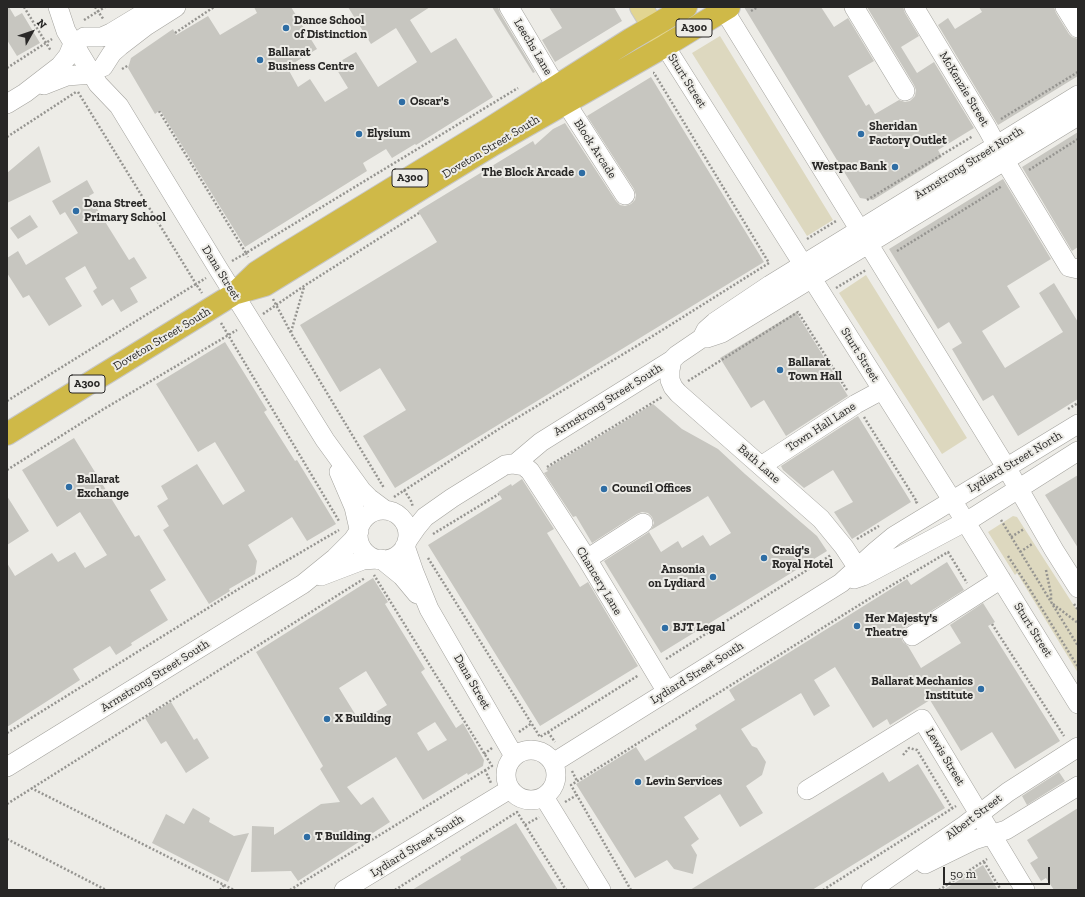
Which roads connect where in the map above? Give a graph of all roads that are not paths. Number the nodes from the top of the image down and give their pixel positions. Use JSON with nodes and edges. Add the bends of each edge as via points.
{"nodes":[{"id":1,"x":59,"y":7,"type":"edge"},
{"id":2,"x":154,"y":7,"type":"edge"},
{"id":3,"x":176,"y":7,"type":"edge"},
{"id":4,"x":509,"y":7,"type":"edge"},
{"id":5,"x":641,"y":7,"type":"edge"},
{"id":6,"x":686,"y":7,"type":"edge"},
{"id":7,"x":854,"y":7,"type":"edge"},
{"id":8,"x":914,"y":7,"type":"edge"},
{"id":9,"x":1065,"y":7,"type":"edge"},
{"id":10,"x":725,"y":8,"type":"edge"},
{"id":11,"x":653,"y":27,"type":"junction"},
{"id":12,"x":1078,"y":28,"type":"edge"},
{"id":13,"x":79,"y":40,"type":"junction"},
{"id":14,"x":665,"y":46,"type":"junction"},
{"id":15,"x":101,"y":76,"type":"junction"},
{"id":16,"x":905,"y":91,"type":"dead end"},
{"id":17,"x":24,"y":93,"type":"junction"},
{"id":18,"x":561,"y":94,"type":"junction"},
{"id":19,"x":1078,"y":95,"type":"edge"},
{"id":20,"x":7,"y":104,"type":"edge"},
{"id":21,"x":1078,"y":116,"type":"edge"},
{"id":22,"x":1001,"y":153,"type":"junction"},
{"id":23,"x":624,"y":195,"type":"dead end"},
{"id":24,"x":864,"y":237,"type":"junction"},
{"id":25,"x":1078,"y":269,"type":"edge"},
{"id":26,"x":807,"y":272,"type":"junction"},
{"id":27,"x":234,"y":294,"type":"junction"},
{"id":28,"x":672,"y":360,"type":"junction"},
{"id":29,"x":882,"y":390,"type":"junction"},
{"id":30,"x":1078,"y":424,"type":"edge"},
{"id":31,"x":7,"y":434,"type":"edge"},
{"id":32,"x":325,"y":440,"type":"junction"},
{"id":33,"x":1078,"y":451,"type":"edge"},
{"id":34,"x":761,"y":466,"type":"junction"},
{"id":35,"x":1006,"y":467,"type":"junction"},
{"id":36,"x":523,"y":468,"type":"junction"},
{"id":37,"x":1020,"y":489,"type":"junction"},
{"id":38,"x":452,"y":498,"type":"junction"},
{"id":39,"x":952,"y":500,"type":"junction"},
{"id":40,"x":388,"y":503,"type":"junction"},
{"id":41,"x":966,"y":522,"type":"junction"},
{"id":42,"x":643,"y":524,"type":"dead end"},
{"id":43,"x":354,"y":529,"type":"junction"},
{"id":44,"x":406,"y":544,"type":"junction"},
{"id":45,"x":379,"y":559,"type":"junction"},
{"id":46,"x":587,"y":559,"type":"junction"},
{"id":47,"x":861,"y":572,"type":"junction"},
{"id":48,"x":1001,"y":579,"type":"junction"},
{"id":49,"x":303,"y":584,"type":"junction"},
{"id":50,"x":1078,"y":588,"type":"edge"},
{"id":51,"x":429,"y":609,"type":"junction"},
{"id":52,"x":912,"y":636,"type":"dead end"},
{"id":53,"x":667,"y":692,"type":"junction"},
{"id":54,"x":1078,"y":704,"type":"edge"},
{"id":55,"x":1076,"y":748,"type":"edge"},
{"id":56,"x":514,"y":756,"type":"junction"},
{"id":57,"x":553,"y":763,"type":"junction"},
{"id":58,"x":7,"y":767,"type":"edge"},
{"id":59,"x":1078,"y":786,"type":"edge"},
{"id":60,"x":510,"y":789,"type":"junction"},
{"id":61,"x":807,"y":790,"type":"dead end"},
{"id":62,"x":544,"y":797,"type":"junction"},
{"id":63,"x":979,"y":814,"type":"junction"},
{"id":64,"x":991,"y":834,"type":"junction"},
{"id":65,"x":344,"y":890,"type":"edge"},
{"id":66,"x":601,"y":890,"type":"edge"},
{"id":67,"x":871,"y":890,"type":"edge"},
{"id":68,"x":1024,"y":890,"type":"edge"}],
"edges":[{"from":1,"to":13,"type":"street","name":"Dana Street","via":[[77,24]]},
{"from":2,"to":13,"type":"street","via":[[112,33]]},
{"from":3,"to":15,"type":"street","via":[[146,26],[112,53]]},
{"from":4,"to":18,"type":"street","name":"Leechs Lane"},
{"from":5,"to":11,"type":"main road","name":"Sturt Street"},
{"from":6,"to":11,"type":"highway","number":"A300"},
{"from":7,"to":16,"type":"street"},
{"from":8,"to":22,"type":"street","name":"McKenzie Street"},
{"from":9,"to":12,"type":"street"},
{"from":10,"to":14,"type":"highway","number":"A300"},
{"from":10,"to":24,"type":"street"},
{"from":11,"to":14,"type":"main road","name":"Sturt Street"},
{"from":11,"to":18,"type":"highway","name":"Doveton Street South","number":"A300"},
{"from":13,"to":15,"type":"street","name":"Dana Street"},
{"from":13,"to":17,"type":"street","via":[[60,66]]},
{"from":14,"to":18,"type":"highway","name":"Doveton Street South","number":"A300"},
{"from":14,"to":26,"type":"street","name":"Sturt Street"},
{"from":15,"to":17,"type":"street","via":[[67,76]]},
{"from":15,"to":27,"type":"street","name":"Dana Street"},
{"from":17,"to":20,"type":"street"},
{"from":18,"to":23,"type":"street","name":"Block Arcade"},
{"from":18,"to":27,"type":"highway","name":"Doveton Street South","number":"A300","via":[[494,144],[265,285]]},
{"from":19,"to":22,"type":"street","name":"Armstrong Street North"},
{"from":21,"to":22,"type":"street","name":"Armstrong Street North"},
{"from":22,"to":24,"type":"street","name":"Armstrong Street North"},
{"from":22,"to":25,"type":"street","name":"McKenzie Street","via":[[1069,267]]},
{"from":24,"to":26,"type":"street","name":"Armstrong Street South"},
{"from":24,"to":35,"type":"street"},
{"from":26,"to":28,"type":"street","name":"Armstrong Street South","via":[[722,333],[702,338]]},
{"from":26,"to":29,"type":"street","name":"Sturt Street"},
{"from":27,"to":31,"type":"highway","name":"Doveton Street South","number":"A300"},
{"from":27,"to":32,"type":"street","name":"Dana Street"},
{"from":28,"to":34,"type":"street","name":"Bath Lane","via":[[670,380],[678,394]]},
{"from":28,"to":36,"type":"street","name":"Armstrong Street South","via":[[541,442]]},
{"from":29,"to":34,"type":"street","name":"Town Hall Lane"},
{"from":29,"to":39,"type":"street","name":"Sturt Street"},
{"from":30,"to":35,"type":"street","name":"Lydiard Street North"},
{"from":32,"to":40,"type":"street","name":"Dana Street","via":[[362,491],[369,498]]},
{"from":32,"to":43,"type":"street","name":"Dana Street","via":[[354,507]]},
{"from":33,"to":37,"type":"street","name":"Lydiard Street North"},
{"from":34,"to":47,"type":"street","name":"Bath Lane","via":[[821,519]]},
{"from":35,"to":37,"type":"street"},
{"from":35,"to":39,"type":"street","name":"Lydiard Street North"},
{"from":36,"to":38,"type":"street","name":"Armstrong Street South"},
{"from":36,"to":46,"type":"street","name":"Chancery Lane"},
{"from":37,"to":41,"type":"street","name":"Lydiard Street North"},
{"from":37,"to":50,"type":"street"},
{"from":38,"to":40,"type":"street","name":"Armstrong Street South","via":[[403,512]]},
{"from":38,"to":44,"type":"street","name":"Armstrong Street South","via":[[425,517]]},
{"from":39,"to":41,"type":"street","name":"Sturt Street"},
{"from":39,"to":47,"type":"street","name":"Lydiard Street South","via":[[889,540]]},
{"from":40,"to":43,"type":"street","via":[[369,515]]},
{"from":40,"to":44,"type":"street","via":[[404,522],[408,532]]},
{"from":41,"to":47,"type":"street","name":"Lydiard Street South"},
{"from":41,"to":48,"type":"street","name":"Sturt Street"},
{"from":42,"to":46,"type":"street"},
{"from":43,"to":45,"type":"street","via":[[363,549]]},
{"from":43,"to":49,"type":"street","name":"Armstrong Street South","via":[[353,540]]},
{"from":44,"to":45,"type":"street","via":[[395,556]]},
{"from":44,"to":51,"type":"street","name":"Dana Street"},
{"from":45,"to":49,"type":"street","name":"Armstrong Street South","via":[[356,562]]},
{"from":45,"to":51,"type":"street","name":"Dana Street","via":[[407,581]]},
{"from":46,"to":53,"type":"street","name":"Chancery Lane"},
{"from":47,"to":53,"type":"street","name":"Lydiard Street South"},
{"from":48,"to":52,"type":"street"},
{"from":48,"to":54,"type":"street","name":"Sturt Street"},
{"from":49,"to":58,"type":"street","name":"Armstrong Street South"},
{"from":51,"to":56,"type":"street","name":"Dana Street"},
{"from":53,"to":57,"type":"street","name":"Lydiard Street South"},
{"from":55,"to":63,"type":"street","name":"Albert Street"},
{"from":56,"to":57,"type":"street","via":[[524,751],[535,750],[546,754]]},
{"from":56,"to":60,"type":"street","via":[[506,771]]},
{"from":57,"to":62,"type":"street","via":[[556,772],[555,782]]},
{"from":59,"to":64,"type":"street","name":"Albert Street","via":[[1006,830]]},
{"from":60,"to":62,"type":"street","via":[[516,796],[525,800]]},
{"from":60,"to":65,"type":"street","name":"Lydiard Street South"},
{"from":61,"to":63,"type":"street","name":"Lewis Street","via":[[922,719]]},
{"from":62,"to":66,"type":"street"},
{"from":63,"to":64,"type":"street","name":"Lewis Street"},
{"from":63,"to":67,"type":"street","name":"Albert Street"},
{"from":64,"to":67,"type":"street","name":"Albert Street"},
{"from":64,"to":68,"type":"street","name":"Lewis Street"}]}
